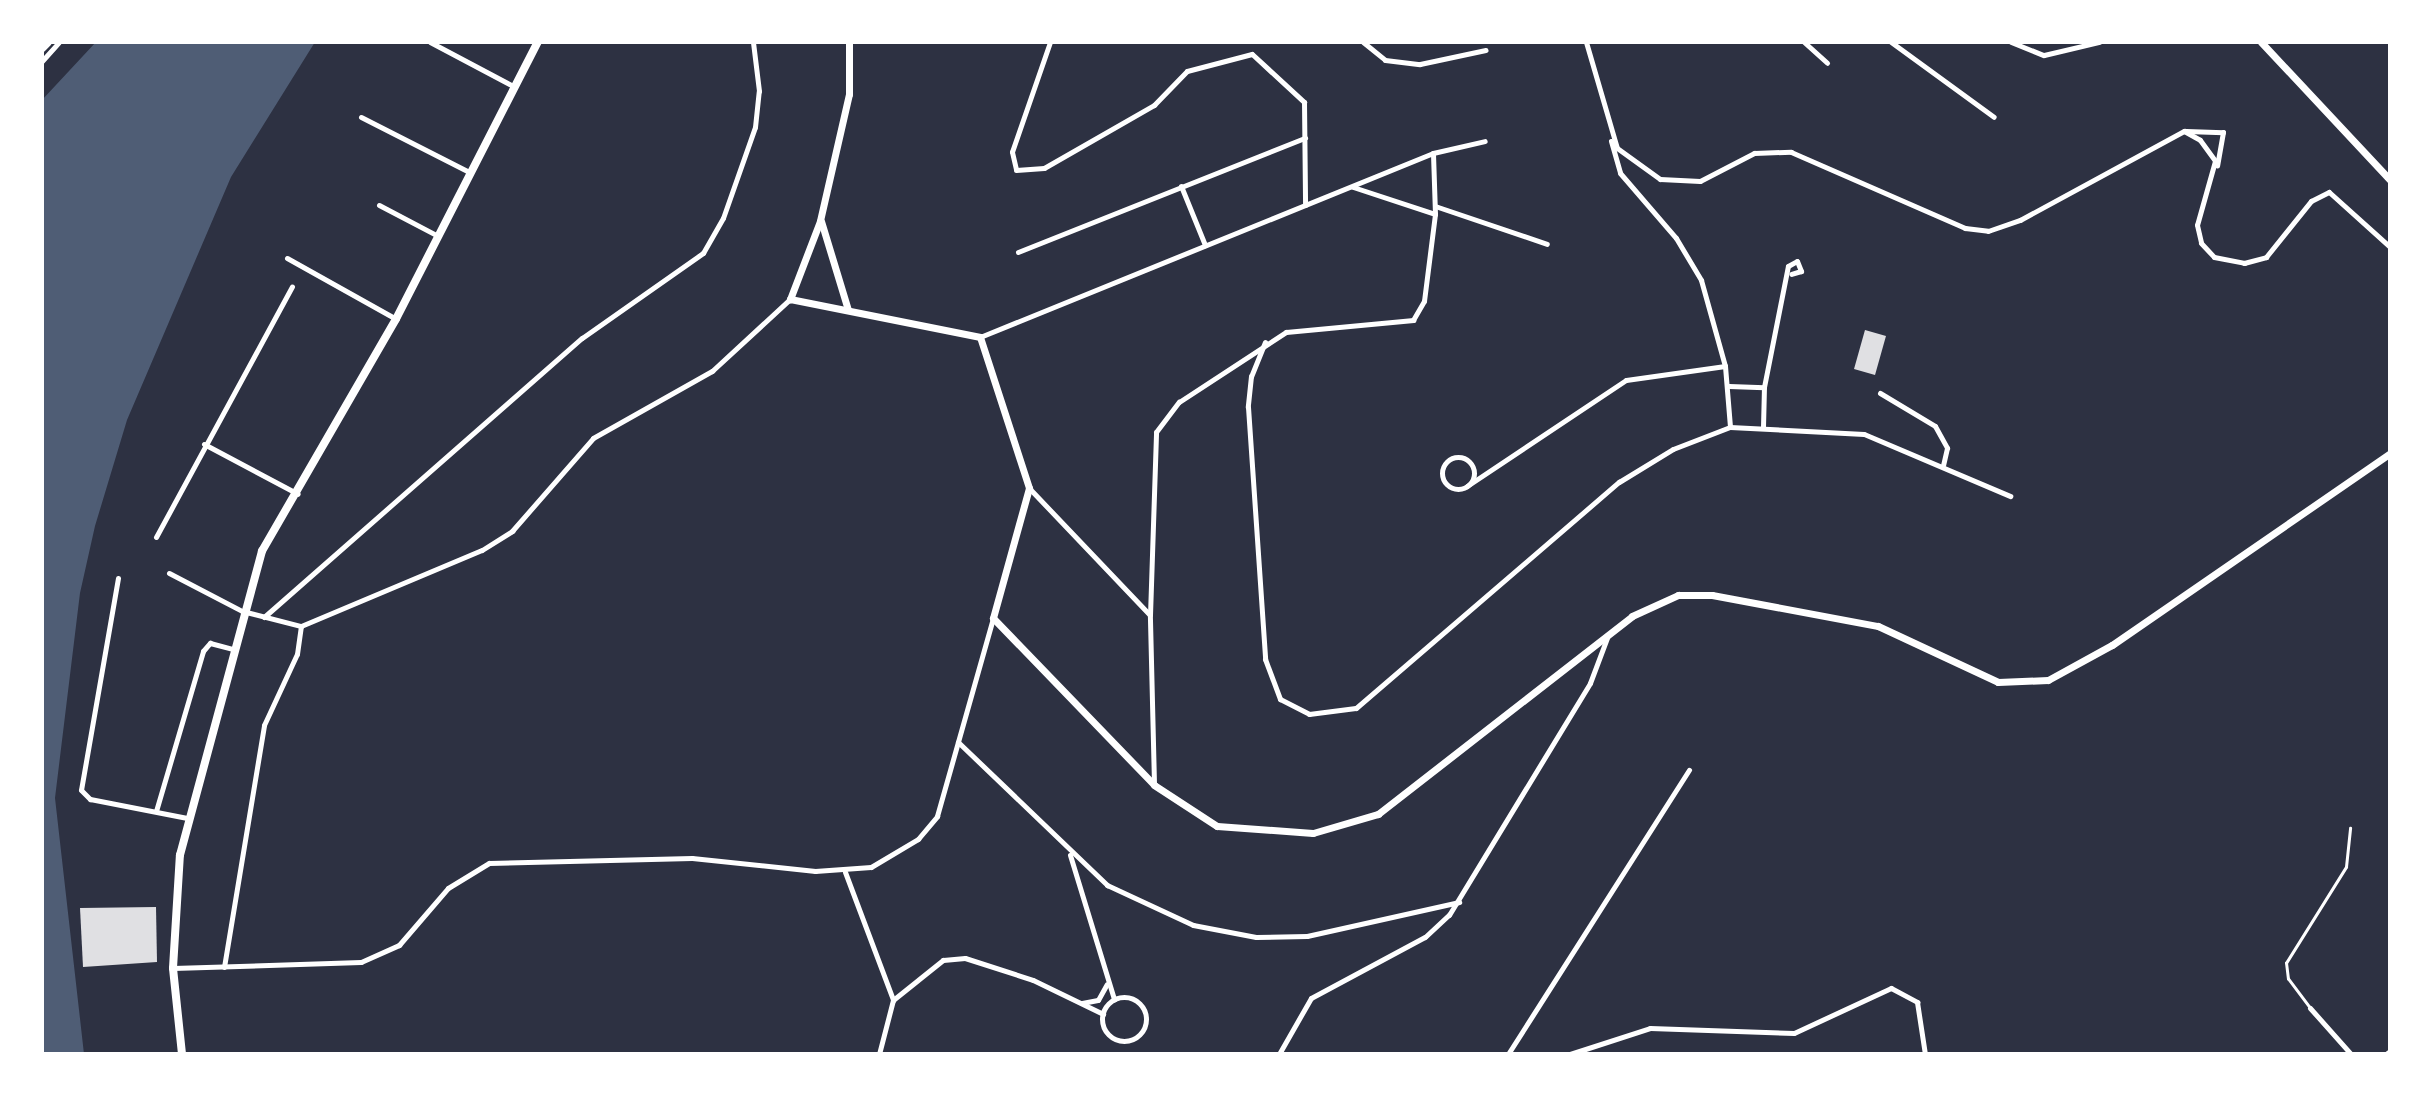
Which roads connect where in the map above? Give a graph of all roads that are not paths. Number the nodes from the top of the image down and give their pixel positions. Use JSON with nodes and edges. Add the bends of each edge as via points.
{"nodes":[{"id":1,"x":48,"y":42,"type":"edge"},
{"id":2,"x":59,"y":42,"type":"edge"},
{"id":3,"x":430,"y":42,"type":"edge"},
{"id":4,"x":538,"y":42,"type":"edge"},
{"id":5,"x":753,"y":42,"type":"edge"},
{"id":6,"x":849,"y":42,"type":"edge"},
{"id":7,"x":1050,"y":42,"type":"edge"},
{"id":8,"x":1363,"y":42,"type":"edge"},
{"id":9,"x":1586,"y":42,"type":"edge"},
{"id":10,"x":1804,"y":42,"type":"edge"},
{"id":11,"x":1891,"y":42,"type":"edge"},
{"id":12,"x":2011,"y":42,"type":"edge"},
{"id":13,"x":2099,"y":42,"type":"edge"},
{"id":14,"x":2261,"y":42,"type":"edge"},
{"id":15,"x":42,"y":48,"type":"edge"},
{"id":16,"x":1486,"y":51,"type":"dead end"},
{"id":17,"x":42,"y":61,"type":"edge"},
{"id":18,"x":1827,"y":63,"type":"dead end"},
{"id":19,"x":516,"y":87,"type":"junction"},
{"id":20,"x":361,"y":117,"type":"dead end"},
{"id":21,"x":1994,"y":117,"type":"dead end"},
{"id":22,"x":1607,"y":122,"type":"junction"},
{"id":23,"x":2184,"y":131,"type":"junction"},
{"id":24,"x":1305,"y":138,"type":"junction"},
{"id":25,"x":1485,"y":141,"type":"dead end"},
{"id":26,"x":1433,"y":153,"type":"junction"},
{"id":27,"x":1634,"y":166,"type":"junction"},
{"id":28,"x":471,"y":173,"type":"junction"},
{"id":29,"x":2213,"y":175,"type":"junction"},
{"id":30,"x":2390,"y":180,"type":"edge"},
{"id":31,"x":1626,"y":181,"type":"junction"},
{"id":32,"x":1181,"y":186,"type":"junction"},
{"id":33,"x":1353,"y":187,"type":"junction"},
{"id":34,"x":379,"y":205,"type":"dead end"},
{"id":35,"x":1306,"y":205,"type":"junction"},
{"id":36,"x":1435,"y":206,"type":"junction"},
{"id":37,"x":1435,"y":215,"type":"junction"},
{"id":38,"x":820,"y":221,"type":"junction"},
{"id":39,"x":438,"y":236,"type":"junction"},
{"id":40,"x":1547,"y":244,"type":"dead end"},
{"id":41,"x":1205,"y":245,"type":"junction"},
{"id":42,"x":2390,"y":247,"type":"edge"},
{"id":43,"x":1018,"y":251,"type":"dead end"},
{"id":44,"x":287,"y":258,"type":"dead end"},
{"id":45,"x":1791,"y":274,"type":"dead end"},
{"id":46,"x":292,"y":287,"type":"dead end"},
{"id":47,"x":790,"y":299,"type":"junction"},
{"id":48,"x":848,"y":310,"type":"junction"},
{"id":49,"x":396,"y":319,"type":"junction"},
{"id":50,"x":980,"y":337,"type":"junction"},
{"id":51,"x":1265,"y":342,"type":"junction"},
{"id":52,"x":1725,"y":366,"type":"junction"},
{"id":53,"x":1729,"y":386,"type":"junction"},
{"id":54,"x":1764,"y":387,"type":"junction"},
{"id":55,"x":1880,"y":393,"type":"dead end"},
{"id":56,"x":1763,"y":426,"type":"junction"},
{"id":57,"x":1730,"y":427,"type":"junction"},
{"id":58,"x":204,"y":444,"type":"junction"},
{"id":59,"x":2390,"y":453,"type":"edge"},
{"id":60,"x":1943,"y":465,"type":"junction"},
{"id":61,"x":1467,"y":486,"type":"junction"},
{"id":62,"x":1029,"y":488,"type":"junction"},
{"id":63,"x":298,"y":494,"type":"junction"},
{"id":64,"x":2010,"y":496,"type":"dead end"},
{"id":65,"x":156,"y":537,"type":"dead end"},
{"id":66,"x":169,"y":573,"type":"dead end"},
{"id":67,"x":118,"y":578,"type":"dead end"},
{"id":68,"x":242,"y":611,"type":"junction"},
{"id":69,"x":1150,"y":615,"type":"junction"},
{"id":70,"x":264,"y":617,"type":"junction"},
{"id":71,"x":993,"y":618,"type":"junction"},
{"id":72,"x":302,"y":626,"type":"junction"},
{"id":73,"x":1608,"y":635,"type":"junction"},
{"id":74,"x":232,"y":649,"type":"junction"},
{"id":75,"x":958,"y":742,"type":"junction"},
{"id":76,"x":1689,"y":771,"type":"dead end"},
{"id":77,"x":1154,"y":785,"type":"junction"},
{"id":78,"x":156,"y":811,"type":"junction"},
{"id":79,"x":187,"y":818,"type":"junction"},
{"id":80,"x":2350,"y":828,"type":"dead end"},
{"id":81,"x":1070,"y":855,"type":"junction"},
{"id":82,"x":845,"y":872,"type":"junction"},
{"id":83,"x":1459,"y":902,"type":"junction"},
{"id":84,"x":224,"y":967,"type":"junction"},
{"id":85,"x":173,"y":968,"type":"junction"},
{"id":86,"x":1107,"y":978,"type":"junction"},
{"id":87,"x":1114,"y":999,"type":"junction"},
{"id":88,"x":893,"y":1000,"type":"junction"},
{"id":89,"x":1081,"y":1003,"type":"junction"},
{"id":90,"x":2309,"y":1008,"type":"joint"},
{"id":91,"x":1103,"y":1014,"type":"junction"},
{"id":92,"x":182,"y":1054,"type":"edge"},
{"id":93,"x":879,"y":1054,"type":"edge"},
{"id":94,"x":1279,"y":1054,"type":"edge"},
{"id":95,"x":1508,"y":1054,"type":"edge"},
{"id":96,"x":1570,"y":1054,"type":"edge"},
{"id":97,"x":1925,"y":1054,"type":"edge"},
{"id":98,"x":2351,"y":1054,"type":"edge"}],
"edges":[{"from":1,"to":15,"type":"street"},
{"from":2,"to":17,"type":"street"},
{"from":3,"to":19,"type":"street"},
{"from":4,"to":19,"type":"main road"},
{"from":5,"to":70,"type":"street","via":[[759,91],[755,127],[723,218],[696,261],[572,346]]},
{"from":6,"to":38,"type":"street","via":[[849,94]]},
{"from":7,"to":24,"type":"street","via":[[1012,152],[1016,170],[1044,168],[1154,105],[1181,74],[1246,55],[1263,58],[1300,94]]},
{"from":8,"to":16,"type":"street","via":[[1385,60],[1420,64]]},
{"from":9,"to":22,"type":"street"},
{"from":10,"to":18,"type":"street"},
{"from":11,"to":21,"type":"street"},
{"from":12,"to":13,"type":"street","via":[[2044,55]]},
{"from":14,"to":30,"type":"street"},
{"from":19,"to":28,"type":"main road"},
{"from":20,"to":28,"type":"street"},
{"from":22,"to":27,"type":"street","via":[[1624,157]]},
{"from":22,"to":31,"type":"street"},
{"from":23,"to":27,"type":"street","via":[[1988,231],[1965,228],[1797,153],[1754,153],[1695,182],[1660,179]]},
{"from":23,"to":29,"type":"street","via":[[2211,152]]},
{"from":23,"to":29,"type":"street","via":[[2223,132]]},
{"from":24,"to":32,"type":"street"},
{"from":24,"to":35,"type":"street"},
{"from":25,"to":26,"type":"street"},
{"from":26,"to":33,"type":"street"},
{"from":26,"to":36,"type":"street"},
{"from":27,"to":31,"type":"street","via":[[1625,167]]},
{"from":28,"to":39,"type":"main road"},
{"from":29,"to":42,"type":"street","via":[[2197,225],[2204,248],[2218,259],[2244,263],[2266,257],[2311,201],[2329,192]]},
{"from":31,"to":52,"type":"street","via":[[1687,254],[1709,303]]},
{"from":32,"to":41,"type":"street"},
{"from":32,"to":43,"type":"street"},
{"from":33,"to":35,"type":"street"},
{"from":33,"to":37,"type":"street"},
{"from":34,"to":39,"type":"street"},
{"from":35,"to":41,"type":"street"},
{"from":36,"to":37,"type":"street"},
{"from":36,"to":40,"type":"street"},
{"from":37,"to":51,"type":"street","via":[[1423,300],[1413,320],[1391,327],[1306,327]]},
{"from":38,"to":47,"type":"street"},
{"from":38,"to":48,"type":"street"},
{"from":39,"to":49,"type":"main road"},
{"from":41,"to":50,"type":"street"},
{"from":44,"to":49,"type":"street"},
{"from":45,"to":54,"type":"street"},
{"from":46,"to":58,"type":"street"},
{"from":47,"to":48,"type":"street"},
{"from":47,"to":72,"type":"street","via":[[712,371],[593,438],[496,544]]},
{"from":48,"to":50,"type":"street"},
{"from":49,"to":63,"type":"main road"},
{"from":50,"to":62,"type":"street"},
{"from":51,"to":57,"type":"street","via":[[1251,376],[1248,407],[1265,659],[1280,699],[1308,714],[1356,708],[1619,482],[1673,449]]},
{"from":51,"to":69,"type":"street","via":[[1179,402],[1156,432]]},
{"from":52,"to":53,"type":"street"},
{"from":52,"to":61,"type":"street","via":[[1626,380]]},
{"from":53,"to":54,"type":"street"},
{"from":53,"to":57,"type":"street"},
{"from":54,"to":56,"type":"street"},
{"from":55,"to":60,"type":"street","via":[[1935,426],[1947,448]]},
{"from":56,"to":57,"type":"street"},
{"from":56,"to":60,"type":"street","via":[[1849,431]]},
{"from":58,"to":63,"type":"street"},
{"from":58,"to":65,"type":"street"},
{"from":59,"to":73,"type":"street","via":[[2112,645],[2048,680],[2004,683],[1904,633],[1694,593],[1651,603]]},
{"from":60,"to":64,"type":"street"},
{"from":61,"to":61,"type":"street","via":[[1472,465],[1461,457],[1448,459],[1444,482],[1457,489]]},
{"from":62,"to":69,"type":"street"},
{"from":62,"to":71,"type":"street"},
{"from":63,"to":68,"type":"main road","via":[[262,551]]},
{"from":66,"to":68,"type":"street"},
{"from":67,"to":78,"type":"street","via":[[80,787],[88,798]]},
{"from":68,"to":70,"type":"street"},
{"from":68,"to":74,"type":"main road"},
{"from":69,"to":77,"type":"street"},
{"from":70,"to":72,"type":"street"},
{"from":71,"to":75,"type":"street"},
{"from":71,"to":77,"type":"street"},
{"from":72,"to":84,"type":"street","via":[[298,654],[264,725]]},
{"from":73,"to":77,"type":"street","via":[[1395,805],[1357,822],[1312,833],[1233,830],[1190,814]]},
{"from":73,"to":83,"type":"street","via":[[1590,683]]},
{"from":74,"to":78,"type":"street","via":[[210,643],[203,651]]},
{"from":74,"to":79,"type":"main road"},
{"from":75,"to":81,"type":"street"},
{"from":75,"to":82,"type":"street","via":[[941,806],[918,839],[871,867]]},
{"from":76,"to":95,"type":"street"},
{"from":78,"to":79,"type":"street"},
{"from":79,"to":85,"type":"main road"},
{"from":80,"to":90,"type":"lane","via":[[2346,867],[2286,963],[2288,979]]},
{"from":81,"to":83,"type":"street","via":[[1137,904],[1193,925],[1256,937],[1335,933]]},
{"from":81,"to":86,"type":"street"},
{"from":82,"to":84,"type":"street","via":[[692,858],[489,863],[448,888],[406,939],[371,959]]},
{"from":82,"to":88,"type":"street"},
{"from":83,"to":94,"type":"street","via":[[1426,937],[1311,998]]},
{"from":84,"to":85,"type":"street"},
{"from":85,"to":92,"type":"main road"},
{"from":86,"to":87,"type":"street"},
{"from":86,"to":89,"type":"street","via":[[1104,995]]},
{"from":87,"to":91,"type":"street"},
{"from":87,"to":91,"type":"street","via":[[1129,997],[1141,1005],[1142,1032],[1127,1041],[1113,1038]]},
{"from":88,"to":89,"type":"street","via":[[934,966],[958,957],[993,964]]},
{"from":88,"to":93,"type":"street"},
{"from":89,"to":91,"type":"street"},
{"from":90,"to":98,"type":"street"},
{"from":96,"to":97,"type":"street","via":[[1650,1028],[1794,1033],[1891,988],[1917,1002]]}]}
